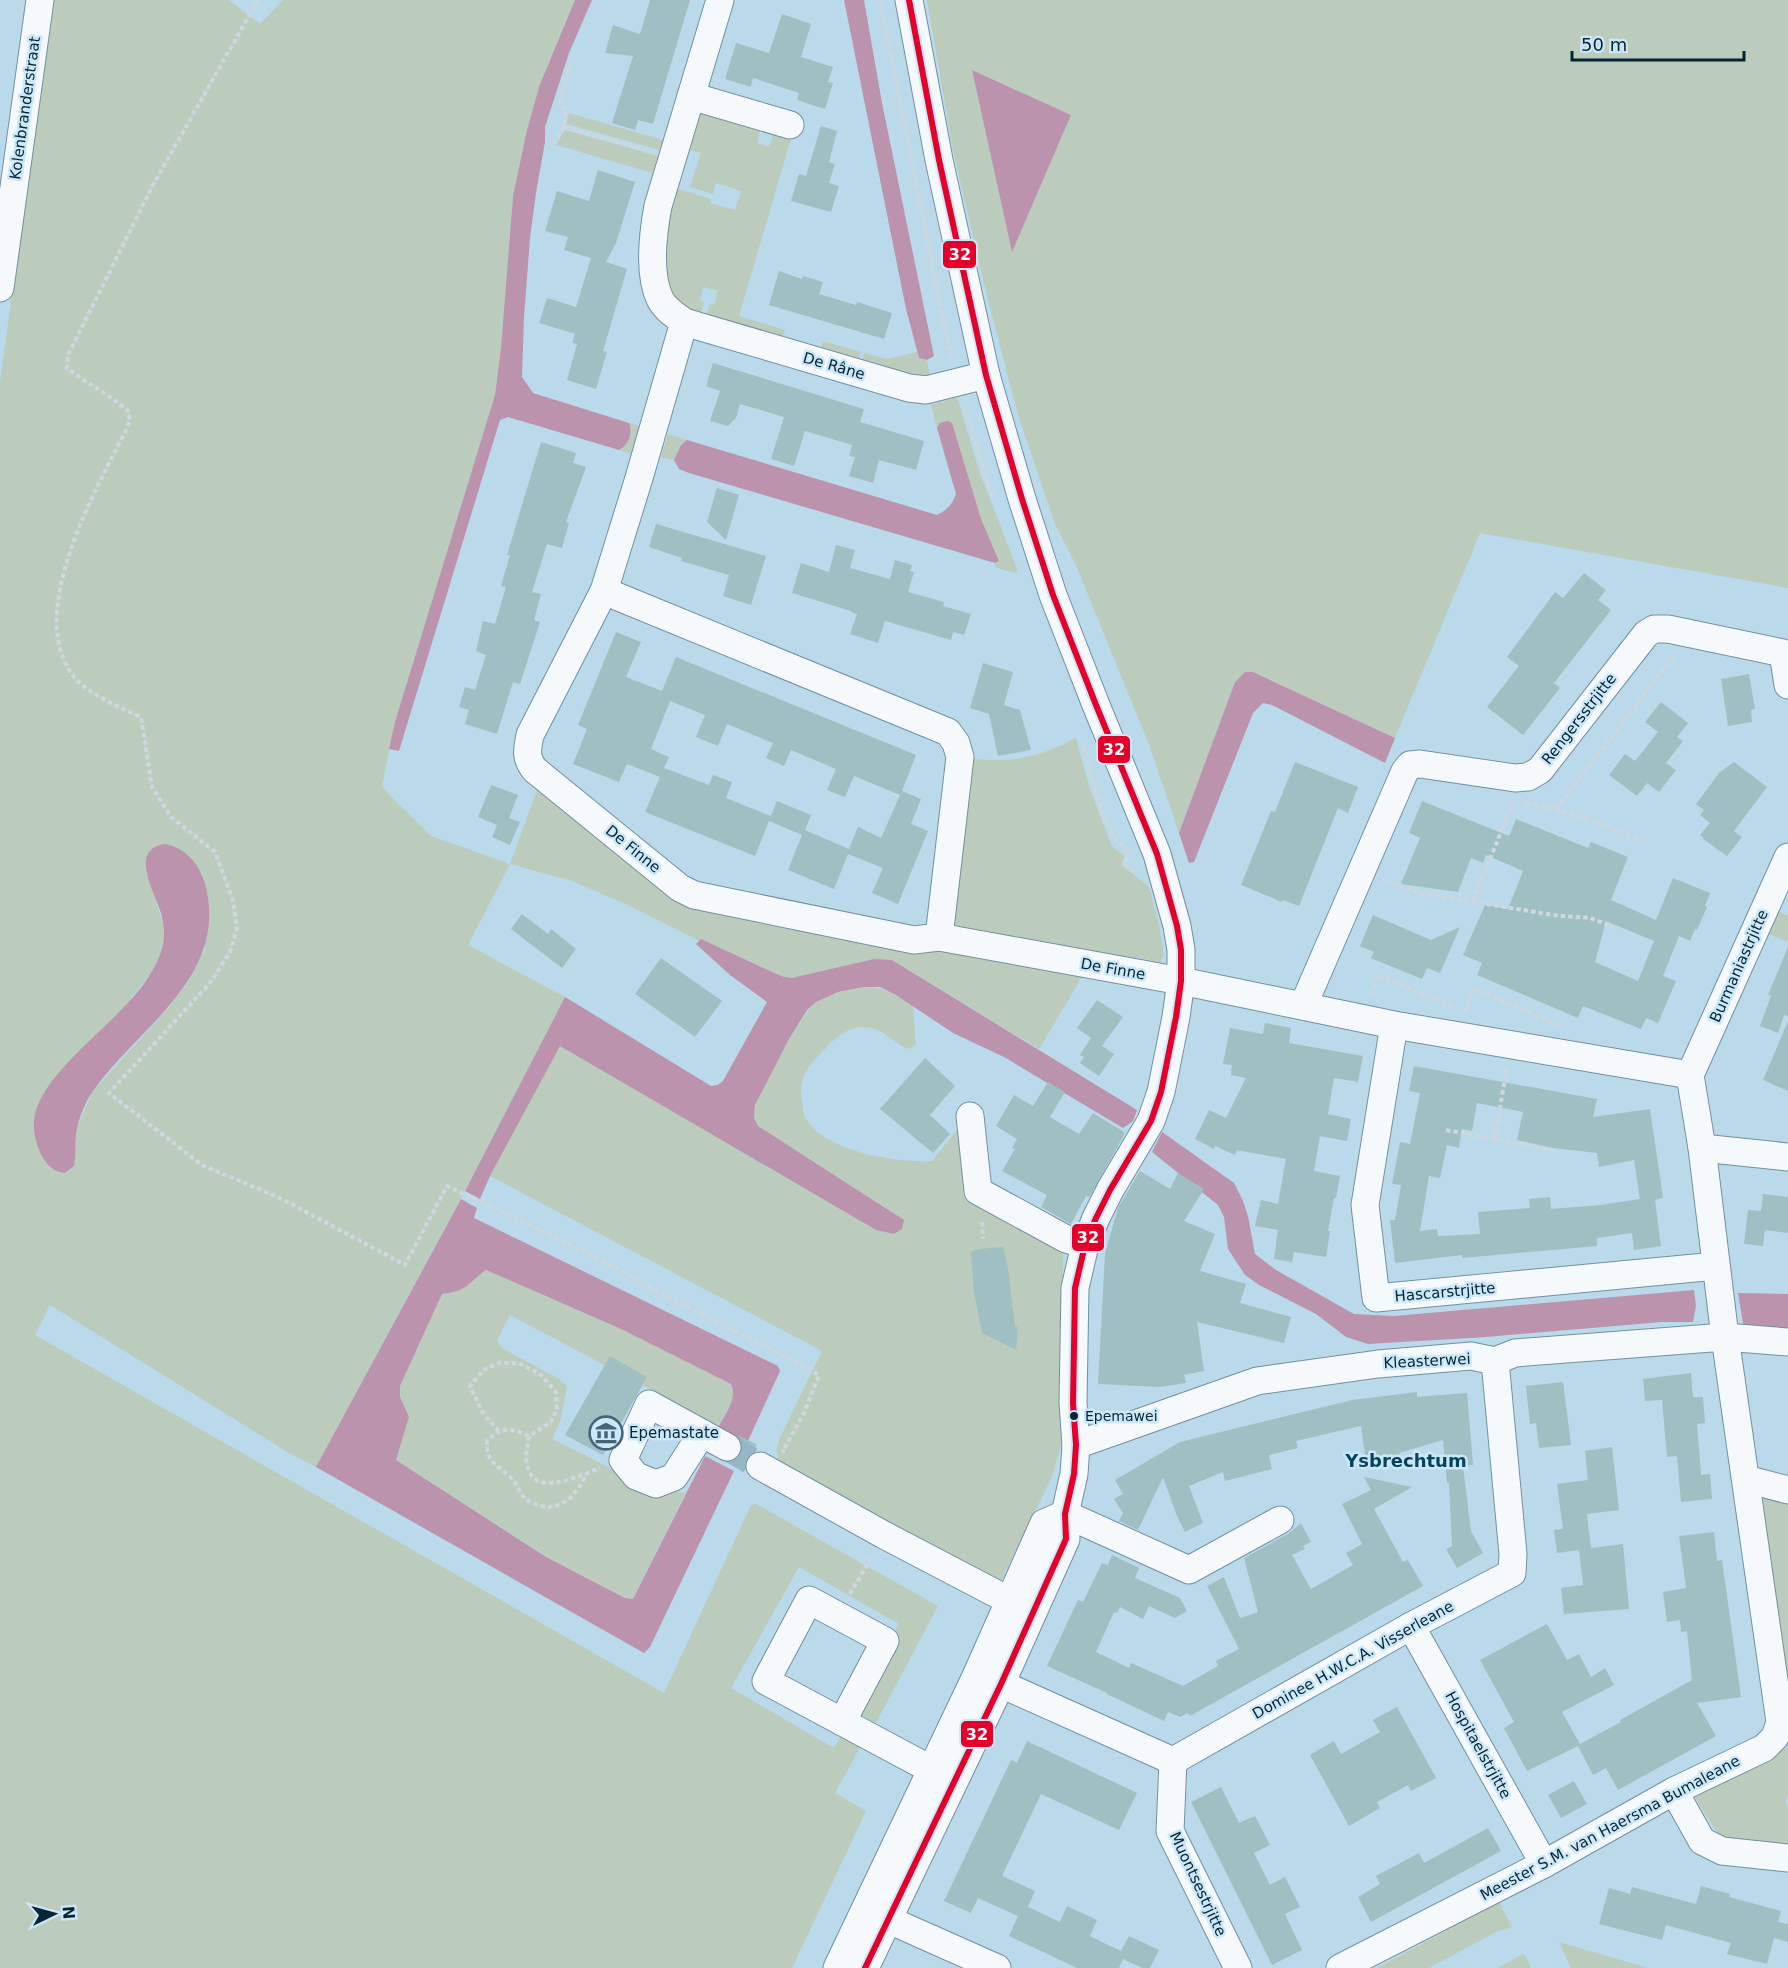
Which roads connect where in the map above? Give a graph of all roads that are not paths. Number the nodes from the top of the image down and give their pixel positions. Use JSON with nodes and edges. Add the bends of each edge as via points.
{"nodes":[{"id":1,"x":40,"y":0,"type":"edge"},
{"id":2,"x":720,"y":0,"type":"edge"},
{"id":3,"x":909,"y":0,"type":"edge"},
{"id":4,"x":692,"y":96,"type":"junction"},
{"id":5,"x":790,"y":125,"type":"dead end"},
{"id":6,"x":0,"y":288,"type":"edge"},
{"id":7,"x":684,"y":322,"type":"junction"},
{"id":8,"x":986,"y":375,"type":"junction"},
{"id":9,"x":604,"y":591,"type":"junction"},
{"id":10,"x":1788,"y":685,"type":"edge"},
{"id":11,"x":1788,"y":857,"type":"edge"},
{"id":12,"x":939,"y":937,"type":"junction"},
{"id":13,"x":1181,"y":981,"type":"junction"},
{"id":14,"x":1303,"y":1006,"type":"junction"},
{"id":15,"x":1394,"y":1025,"type":"junction"},
{"id":16,"x":1690,"y":1075,"type":"junction"},
{"id":17,"x":970,"y":1116,"type":"dead end"},
{"id":18,"x":1702,"y":1148,"type":"junction"},
{"id":19,"x":1788,"y":1158,"type":"edge"},
{"id":20,"x":1085,"y":1245,"type":"junction"},
{"id":21,"x":1716,"y":1266,"type":"junction"},
{"id":22,"x":1725,"y":1337,"type":"junction"},
{"id":23,"x":1788,"y":1342,"type":"edge"},
{"id":24,"x":1495,"y":1361,"type":"junction"},
{"id":25,"x":702,"y":1433,"type":"junction"},
{"id":26,"x":1076,"y":1445,"type":"junction"},
{"id":27,"x":727,"y":1447,"type":"tunnel mouth"},
{"id":28,"x":760,"y":1466,"type":"tunnel mouth"},
{"id":29,"x":1746,"y":1479,"type":"junction"},
{"id":30,"x":1788,"y":1490,"type":"edge"},
{"id":31,"x":1065,"y":1514,"type":"junction"},
{"id":32,"x":1280,"y":1520,"type":"dead end"},
{"id":33,"x":1010,"y":1601,"type":"junction"},
{"id":34,"x":1411,"y":1626,"type":"junction"},
{"id":35,"x":1001,"y":1684,"type":"junction"},
{"id":36,"x":842,"y":1722,"type":"junction"},
{"id":37,"x":1173,"y":1761,"type":"junction"},
{"id":38,"x":932,"y":1770,"type":"junction"},
{"id":39,"x":1674,"y":1791,"type":"junction"},
{"id":40,"x":1788,"y":1858,"type":"edge"},
{"id":41,"x":1544,"y":1864,"type":"junction"},
{"id":42,"x":889,"y":1920,"type":"junction"},
{"id":43,"x":837,"y":1968,"type":"edge"},
{"id":44,"x":865,"y":1968,"type":"edge"},
{"id":45,"x":996,"y":1968,"type":"edge"},
{"id":46,"x":1238,"y":1968,"type":"edge"},
{"id":47,"x":1340,"y":1968,"type":"edge"}],
"edges":[{"from":1,"to":6,"type":"street","name":"Kolenbranderstraat"},
{"from":2,"to":4,"type":"street","name":"De Râne"},
{"from":3,"to":8,"type":"street"},
{"from":4,"to":5,"type":"street"},
{"from":4,"to":7,"type":"street","name":"De Râne","via":[[653,231],[655,281],[660,300]]},
{"from":7,"to":8,"type":"street","name":"De Râne","via":[[909,388],[926,390]]},
{"from":7,"to":9,"type":"street","name":"De Finne"},
{"from":8,"to":13,"type":"street","via":[[1053,595],[1157,854],[1177,926]]},
{"from":9,"to":12,"type":"street","via":[[948,732],[960,758]]},
{"from":9,"to":12,"type":"street","name":"De Finne","via":[[530,735],[528,762],[535,770],[680,888],[694,895],[914,940]]},
{"from":10,"to":14,"type":"street","name":"Rengersstrjitte","via":[[1783,653],[1654,629],[1646,634],[1540,770],[1528,777],[1410,765]]},
{"from":11,"to":16,"type":"street","name":"Burmaniastrjitte"},
{"from":12,"to":13,"type":"street","name":"De Finne"},
{"from":13,"to":14,"type":"street"},
{"from":13,"to":20,"type":"street","via":[[1167,1066],[1151,1121],[1110,1190]]},
{"from":14,"to":15,"type":"street"},
{"from":15,"to":16,"type":"street"},
{"from":15,"to":21,"type":"street","name":"Hascarstrjitte","via":[[1365,1205],[1376,1298]]},
{"from":16,"to":18,"type":"street"},
{"from":17,"to":20,"type":"street","via":[[978,1191]]},
{"from":18,"to":19,"type":"street"},
{"from":18,"to":21,"type":"street"},
{"from":20,"to":26,"type":"street","via":[[1075,1288]]},
{"from":21,"to":22,"type":"street"},
{"from":22,"to":23,"type":"street","name":"Kleasterwei"},
{"from":22,"to":24,"type":"street","name":"Kleasterwei","via":[[1515,1353]]},
{"from":22,"to":29,"type":"street","name":"Meester S.M. van Haersma Bumaleane"},
{"from":24,"to":26,"type":"street","name":"Kleasterwei","via":[[1471,1356],[1257,1381]]},
{"from":24,"to":34,"type":"street","name":"Dominee H.W.C.A. Visserleane","via":[[1512,1573]]},
{"from":25,"to":25,"type":"street","via":[[649,1404],[623,1460],[636,1476],[656,1484],[674,1477]]},
{"from":25,"to":27,"type":"street"},
{"from":26,"to":31,"type":"street"},
{"from":28,"to":33,"type":"street"},
{"from":29,"to":30,"type":"street"},
{"from":29,"to":39,"type":"street","name":"Meester S.M. van Haersma Bumaleane","via":[[1779,1722],[1775,1737],[1764,1748]]},
{"from":31,"to":32,"type":"street","via":[[1190,1570]]},
{"from":31,"to":33,"type":"street","via":[[1044,1523]]},
{"from":31,"to":35,"type":"street","via":[[1066,1539]]},
{"from":33,"to":38,"type":"street"},
{"from":34,"to":37,"type":"street","name":"Dominee H.W.C.A. Visserleane"},
{"from":34,"to":41,"type":"street","name":"Hospitaelstrjitte"},
{"from":35,"to":37,"type":"street"},
{"from":35,"to":42,"type":"street"},
{"from":36,"to":36,"type":"street","via":[[766,1681],[809,1600],[885,1641]]},
{"from":36,"to":38,"type":"street"},
{"from":37,"to":46,"type":"street","name":"Muontsestrjitte","via":[[1170,1831]]},
{"from":38,"to":43,"type":"street"},
{"from":39,"to":40,"type":"street","via":[[1702,1841],[1722,1851]]},
{"from":39,"to":41,"type":"street","name":"Meester S.M. van Haersma Bumaleane"},
{"from":41,"to":47,"type":"street","name":"Meester S.M. van Haersma Bumaleane"},
{"from":42,"to":44,"type":"street"},
{"from":42,"to":45,"type":"street"}]}
